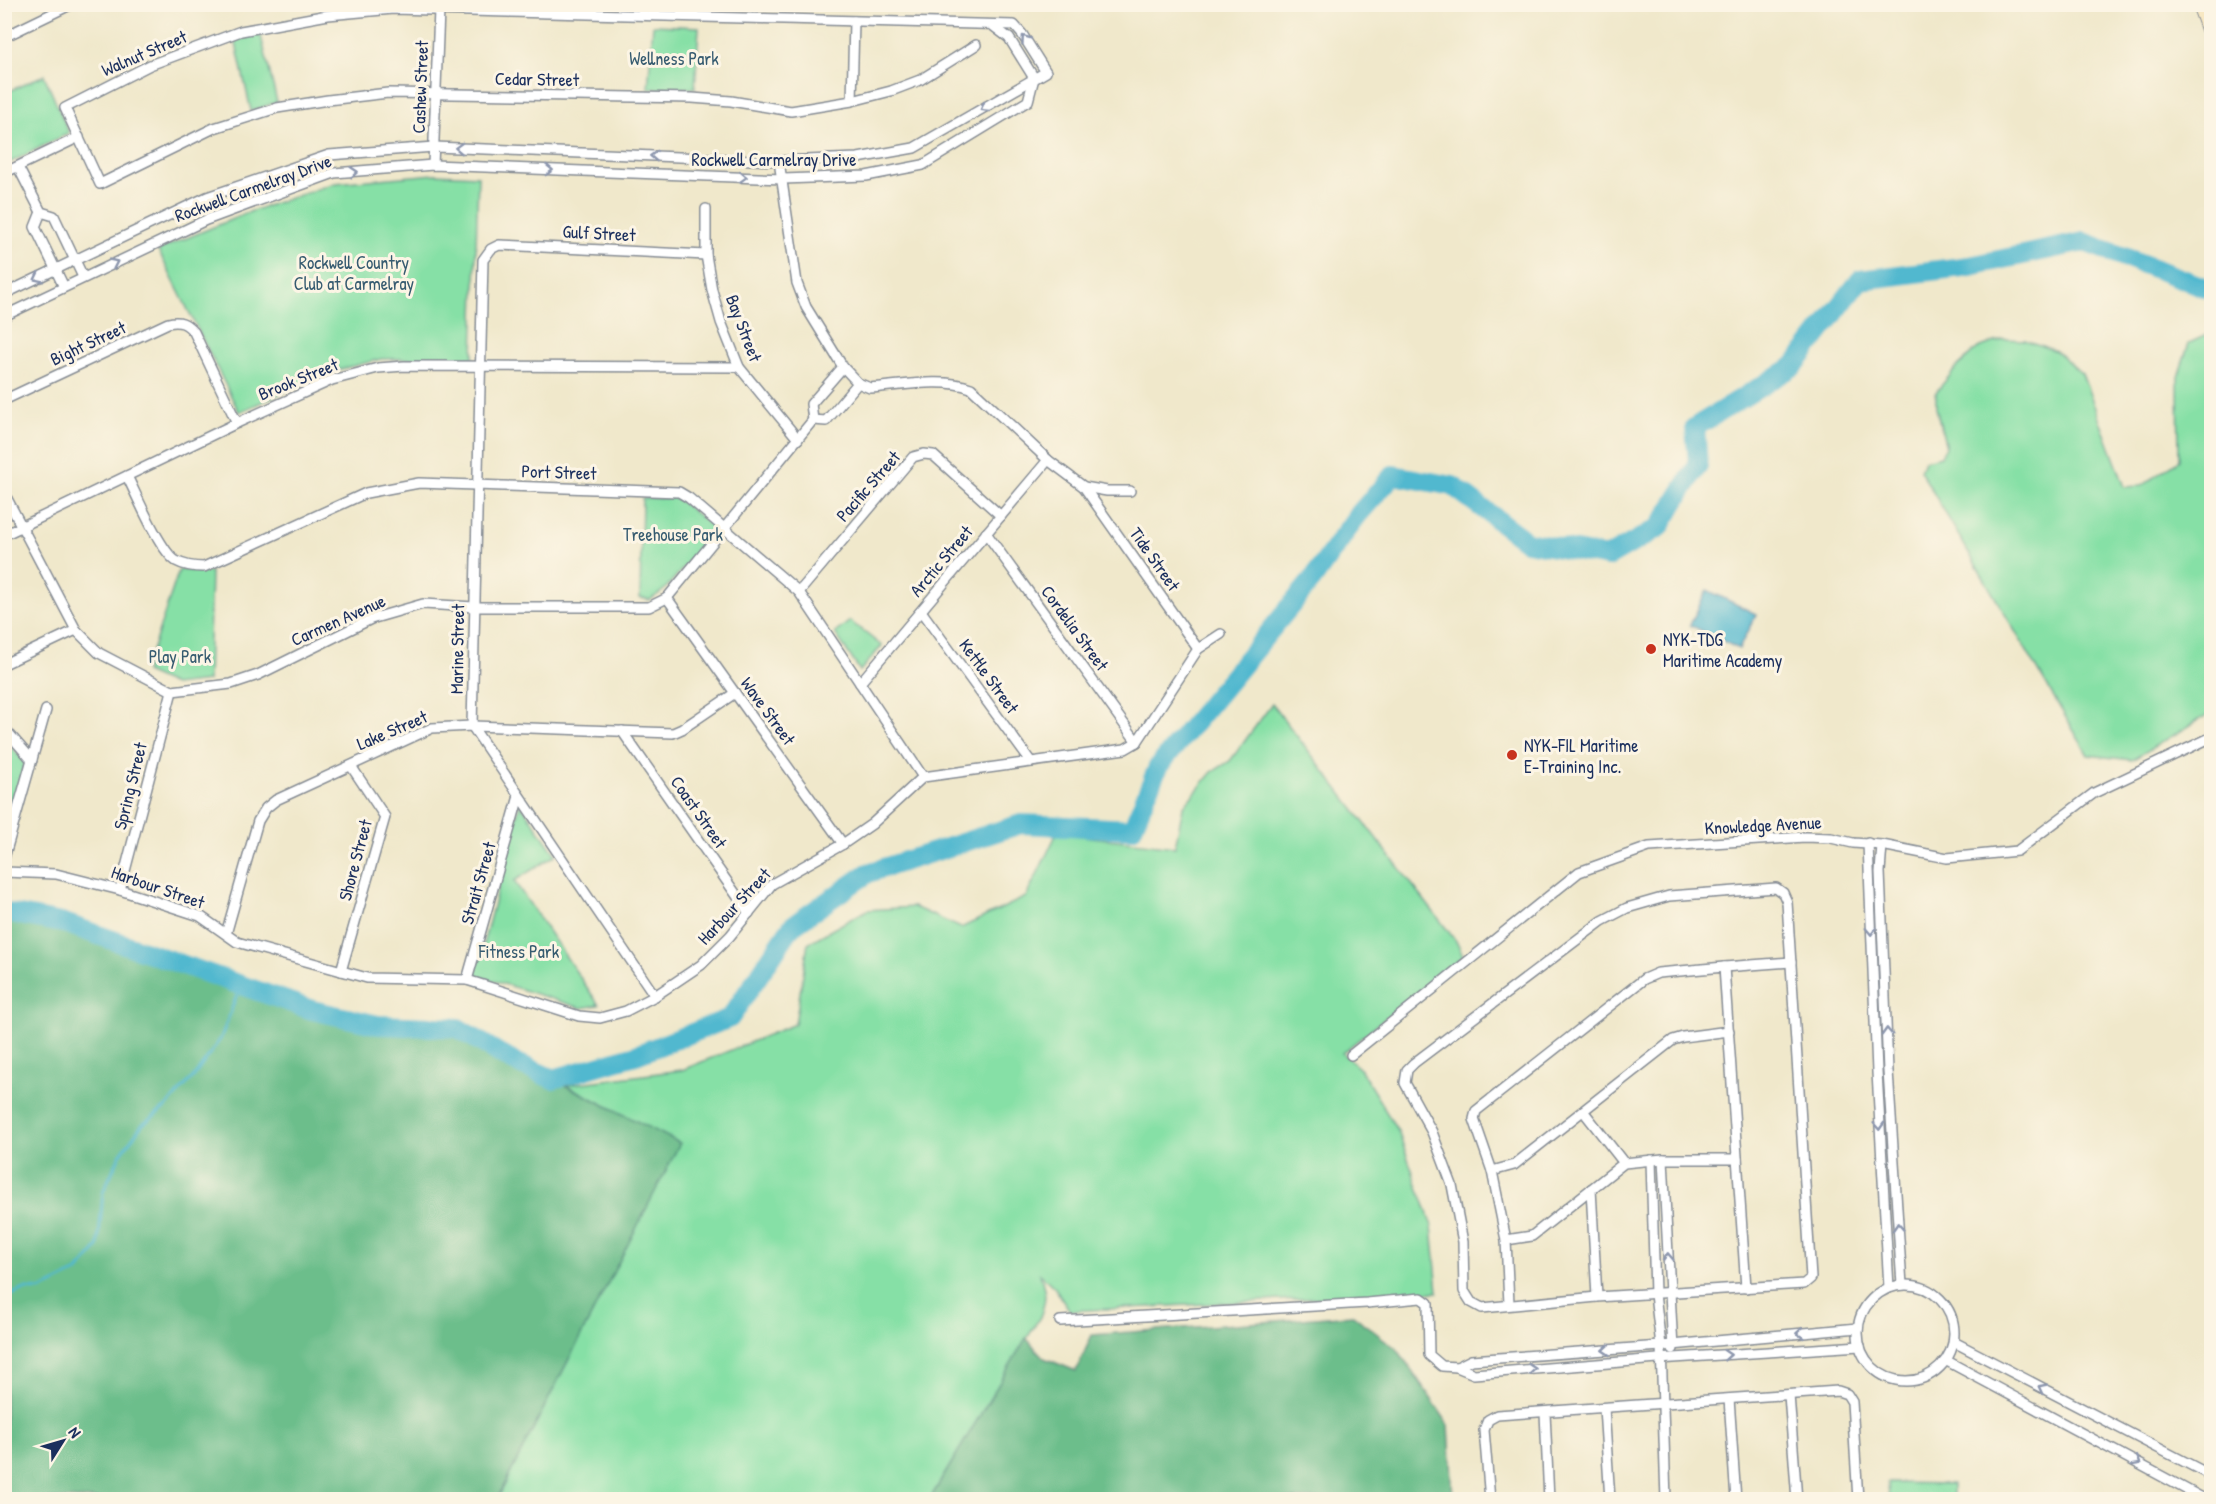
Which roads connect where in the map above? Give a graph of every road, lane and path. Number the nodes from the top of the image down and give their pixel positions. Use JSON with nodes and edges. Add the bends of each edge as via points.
{"nodes":[{"id":1,"x":72,"y":4,"type":"edge"},
{"id":2,"x":2199,"y":4,"type":"edge"},
{"id":3,"x":61,"y":7,"type":"edge"},
{"id":4,"x":439,"y":10,"type":"junction"},
{"id":5,"x":854,"y":21,"type":"junction"},
{"id":6,"x":992,"y":24,"type":"junction"},
{"id":7,"x":4,"y":37,"type":"edge"},
{"id":8,"x":2211,"y":40,"type":"edge"},
{"id":9,"x":976,"y":45,"type":"dead end"},
{"id":10,"x":1034,"y":78,"type":"junction"},
{"id":11,"x":436,"y":93,"type":"junction"},
{"id":12,"x":852,"y":101,"type":"junction"},
{"id":13,"x":79,"y":137,"type":"junction"},
{"id":14,"x":434,"y":147,"type":"junction"},
{"id":15,"x":779,"y":161,"type":"junction"},
{"id":16,"x":433,"y":165,"type":"junction"},
{"id":17,"x":18,"y":167,"type":"junction"},
{"id":18,"x":4,"y":173,"type":"edge"},
{"id":19,"x":783,"y":179,"type":"junction"},
{"id":20,"x":706,"y":210,"type":"dead end"},
{"id":21,"x":41,"y":212,"type":"junction"},
{"id":22,"x":491,"y":249,"type":"joint"},
{"id":23,"x":706,"y":255,"type":"junction"},
{"id":24,"x":75,"y":259,"type":"junction"},
{"id":25,"x":55,"y":269,"type":"junction"},
{"id":26,"x":83,"y":277,"type":"junction"},
{"id":27,"x":64,"y":287,"type":"junction"},
{"id":28,"x":4,"y":294,"type":"edge"},
{"id":29,"x":4,"y":316,"type":"edge"},
{"id":30,"x":480,"y":367,"type":"junction"},
{"id":31,"x":739,"y":367,"type":"junction"},
{"id":32,"x":843,"y":367,"type":"junction"},
{"id":33,"x":858,"y":384,"type":"junction"},
{"id":34,"x":4,"y":400,"type":"edge"},
{"id":35,"x":813,"y":420,"type":"junction"},
{"id":36,"x":237,"y":423,"type":"junction"},
{"id":37,"x":798,"y":439,"type":"junction"},
{"id":38,"x":1048,"y":460,"type":"junction"},
{"id":39,"x":127,"y":476,"type":"junction"},
{"id":40,"x":477,"y":485,"type":"junction"},
{"id":41,"x":1084,"y":487,"type":"junction"},
{"id":42,"x":1130,"y":491,"type":"dead end"},
{"id":43,"x":4,"y":494,"type":"edge"},
{"id":44,"x":1001,"y":516,"type":"junction"},
{"id":45,"x":22,"y":527,"type":"junction"},
{"id":46,"x":724,"y":528,"type":"junction"},
{"id":47,"x":986,"y":533,"type":"junction"},
{"id":48,"x":4,"y":535,"type":"edge"},
{"id":49,"x":799,"y":592,"type":"junction"},
{"id":50,"x":667,"y":598,"type":"junction"},
{"id":51,"x":474,"y":607,"type":"junction"},
{"id":52,"x":921,"y":611,"type":"junction"},
{"id":53,"x":75,"y":630,"type":"junction"},
{"id":54,"x":1221,"y":634,"type":"dead end"},
{"id":55,"x":1198,"y":650,"type":"junction"},
{"id":56,"x":4,"y":664,"type":"edge"},
{"id":57,"x":860,"y":683,"type":"junction"},
{"id":58,"x":172,"y":691,"type":"junction"},
{"id":59,"x":735,"y":693,"type":"junction"},
{"id":60,"x":46,"y":710,"type":"dead end"},
{"id":61,"x":472,"y":726,"type":"junction"},
{"id":62,"x":4,"y":728,"type":"edge"},
{"id":63,"x":622,"y":731,"type":"junction"},
{"id":64,"x":2211,"y":737,"type":"edge"},
{"id":65,"x":1137,"y":742,"type":"junction"},
{"id":66,"x":32,"y":760,"type":"junction"},
{"id":67,"x":1031,"y":762,"type":"junction"},
{"id":68,"x":351,"y":766,"type":"junction"},
{"id":69,"x":923,"y":777,"type":"junction"},
{"id":70,"x":519,"y":796,"type":"junction"},
{"id":71,"x":1868,"y":843,"type":"junction"},
{"id":72,"x":843,"y":844,"type":"junction"},
{"id":73,"x":1882,"y":845,"type":"junction"},
{"id":74,"x":4,"y":858,"type":"edge"},
{"id":75,"x":4,"y":872,"type":"edge"},
{"id":76,"x":120,"y":890,"type":"junction"},
{"id":77,"x":749,"y":912,"type":"junction"},
{"id":78,"x":226,"y":934,"type":"junction"},
{"id":79,"x":1791,"y":962,"type":"junction"},
{"id":80,"x":1724,"y":967,"type":"junction"},
{"id":81,"x":341,"y":971,"type":"junction"},
{"id":82,"x":467,"y":980,"type":"junction"},
{"id":83,"x":655,"y":996,"type":"junction"},
{"id":84,"x":1730,"y":1031,"type":"junction"},
{"id":85,"x":1351,"y":1054,"type":"dead end"},
{"id":86,"x":1584,"y":1112,"type":"junction"},
{"id":87,"x":1663,"y":1159,"type":"junction"},
{"id":88,"x":1737,"y":1159,"type":"junction"},
{"id":89,"x":1651,"y":1160,"type":"junction"},
{"id":90,"x":1624,"y":1163,"type":"junction"},
{"id":91,"x":1492,"y":1171,"type":"junction"},
{"id":92,"x":1591,"y":1189,"type":"junction"},
{"id":93,"x":1506,"y":1240,"type":"junction"},
{"id":94,"x":1902,"y":1285,"type":"junction"},
{"id":95,"x":1746,"y":1288,"type":"junction"},
{"id":96,"x":1889,"y":1288,"type":"junction"},
{"id":97,"x":1655,"y":1294,"type":"junction"},
{"id":98,"x":1670,"y":1294,"type":"junction"},
{"id":99,"x":1597,"y":1297,"type":"junction"},
{"id":100,"x":1509,"y":1304,"type":"junction"},
{"id":101,"x":1060,"y":1321,"type":"dead end"},
{"id":102,"x":1858,"y":1328,"type":"junction"},
{"id":103,"x":1954,"y":1342,"type":"junction"},
{"id":104,"x":1672,"y":1344,"type":"junction"},
{"id":105,"x":1661,"y":1346,"type":"junction"},
{"id":106,"x":1860,"y":1346,"type":"junction"},
{"id":107,"x":1661,"y":1358,"type":"junction"},
{"id":108,"x":1673,"y":1358,"type":"junction"},
{"id":109,"x":1947,"y":1360,"type":"junction"},
{"id":110,"x":1457,"y":1367,"type":"junction"},
{"id":111,"x":1789,"y":1395,"type":"junction"},
{"id":112,"x":1729,"y":1399,"type":"junction"},
{"id":113,"x":1662,"y":1402,"type":"junction"},
{"id":114,"x":2070,"y":1402,"type":"junction"},
{"id":115,"x":1604,"y":1408,"type":"junction"},
{"id":116,"x":1545,"y":1413,"type":"junction"},
{"id":117,"x":2060,"y":1420,"type":"junction"},
{"id":118,"x":2107,"y":1421,"type":"junction"},
{"id":119,"x":2097,"y":1440,"type":"junction"},
{"id":120,"x":2211,"y":1476,"type":"edge"},
{"id":121,"x":1490,"y":1500,"type":"edge"},
{"id":122,"x":1549,"y":1500,"type":"edge"},
{"id":123,"x":1610,"y":1500,"type":"edge"},
{"id":124,"x":1666,"y":1500,"type":"edge"},
{"id":125,"x":1736,"y":1500,"type":"edge"},
{"id":126,"x":1797,"y":1500,"type":"edge"},
{"id":127,"x":1858,"y":1500,"type":"edge"},
{"id":128,"x":2206,"y":1500,"type":"edge"}],
"edges":[{"from":1,"to":3,"type":"street"},
{"from":2,"to":8,"type":"street"},
{"from":3,"to":7,"type":"street"},
{"from":4,"to":5,"type":"street","name":"Walnut Street"},
{"from":4,"to":11,"type":"street","name":"Cashew Street"},
{"from":4,"to":13,"type":"street","name":"Walnut Street","via":[[393,9],[328,15],[241,31],[150,65],[65,108]]},
{"from":5,"to":6,"type":"street","name":"Walnut Street"},
{"from":5,"to":12,"type":"street"},
{"from":6,"to":10,"type":"street","via":[[1009,38]]},
{"from":10,"to":6,"type":"street","name":"Walnut Street","one_way":true,"via":[[1046,72],[1022,34],[1014,25]]},
{"from":9,"to":12,"type":"street","name":"Cedar Street","via":[[920,80]]},
{"from":10,"to":15,"type":"street","name":"Rockwell Carmelray Drive","one_way":true,"via":[[914,148],[858,158]]},
{"from":10,"to":19,"type":"street","name":"Rockwell Carmelray Drive","via":[[1028,101],[923,165],[866,176]]},
{"from":11,"to":12,"type":"street","name":"Cedar Street","via":[[731,100],[791,111]]},
{"from":11,"to":13,"type":"street","name":"Cedar Street","via":[[388,93],[277,108],[214,129],[100,184]]},
{"from":11,"to":14,"type":"street","name":"Cashew Street"},
{"from":13,"to":17,"type":"street"},
{"from":15,"to":14,"type":"street","name":"Rockwell Carmelray Drive","one_way":true},
{"from":14,"to":16,"type":"street","name":"Cashew Street"},
{"from":14,"to":24,"type":"street","name":"Rockwell Carmelray Drive","via":[[329,155],[215,194]]},
{"from":15,"to":19,"type":"street"},
{"from":16,"to":19,"type":"street","name":"Rockwell Carmelray Drive","one_way":true},
{"from":26,"to":16,"type":"street","name":"Rockwell Carmelray Drive","one_way":true,"via":[[214,217],[334,173]]},
{"from":17,"to":18,"type":"street"},
{"from":17,"to":21,"type":"street"},
{"from":19,"to":32,"type":"street","via":[[797,283],[806,307]]},
{"from":20,"to":23,"type":"street","name":"Bay Street"},
{"from":21,"to":24,"type":"street","via":[[54,216]]},
{"from":21,"to":25,"type":"street","via":[[36,227]]},
{"from":22,"to":23,"type":"street","name":"Gulf Street","via":[[500,245]]},
{"from":22,"to":30,"type":"street","name":"Marine Street","via":[[483,260]]},
{"from":23,"to":31,"type":"street","name":"Bay Street","via":[[718,311]]},
{"from":24,"to":25,"type":"street","name":"Rockwell Carmelray Drive"},
{"from":24,"to":26,"type":"street"},
{"from":25,"to":27,"type":"street"},
{"from":25,"to":28,"type":"street","name":"Rockwell Carmelray Drive","one_way":true},
{"from":26,"to":27,"type":"street","name":"Rockwell Carmelray Drive"},
{"from":27,"to":29,"type":"street","name":"Rockwell Carmelray Drive"},
{"from":30,"to":31,"type":"street","name":"Brook Street"},
{"from":30,"to":36,"type":"street","name":"Brook Street","via":[[378,368],[332,380]]},
{"from":30,"to":40,"type":"street","name":"Marine Street"},
{"from":31,"to":37,"type":"street","name":"Bay Street"},
{"from":32,"to":33,"type":"street"},
{"from":32,"to":35,"type":"street","via":[[811,404]]},
{"from":33,"to":35,"type":"street","via":[[826,421]]},
{"from":33,"to":38,"type":"street","via":[[870,388],[960,384],[970,388]]},
{"from":34,"to":36,"type":"street","name":"Bight Street","via":[[177,321],[194,332]]},
{"from":35,"to":37,"type":"street"},
{"from":36,"to":39,"type":"street","name":"Brook Street"},
{"from":37,"to":46,"type":"street"},
{"from":38,"to":41,"type":"street"},
{"from":38,"to":44,"type":"street","name":"Arctic Street"},
{"from":39,"to":40,"type":"street","name":"Port Street","via":[[164,548],[176,561],[204,567],[366,493],[419,483]]},
{"from":39,"to":45,"type":"street","name":"Brook Street"},
{"from":40,"to":46,"type":"street","name":"Port Street","via":[[679,492]]},
{"from":40,"to":51,"type":"street","name":"Marine Street"},
{"from":41,"to":42,"type":"street"},
{"from":41,"to":55,"type":"street","name":"Tide Street"},
{"from":43,"to":45,"type":"street"},
{"from":44,"to":47,"type":"street","name":"Arctic Street"},
{"from":44,"to":49,"type":"street","name":"Pacific Street","via":[[933,455],[912,458]]},
{"from":45,"to":48,"type":"street","name":"Brook Street"},
{"from":45,"to":53,"type":"street"},
{"from":46,"to":49,"type":"street","name":"Port Street"},
{"from":46,"to":50,"type":"street"},
{"from":47,"to":52,"type":"street","name":"Arctic Street"},
{"from":47,"to":65,"type":"street","name":"Cordelia Street"},
{"from":49,"to":57,"type":"street","name":"Port Street"},
{"from":50,"to":51,"type":"street","name":"Carmen Avenue","via":[[648,607]]},
{"from":50,"to":59,"type":"street","name":"Wave Street"},
{"from":51,"to":58,"type":"street","name":"Carmen Avenue","via":[[423,604],[371,619],[258,675],[231,684]]},
{"from":51,"to":61,"type":"street","name":"Marine Street"},
{"from":52,"to":57,"type":"street","name":"Arctic Street"},
{"from":52,"to":67,"type":"street","name":"Kettle Street"},
{"from":53,"to":56,"type":"street"},
{"from":53,"to":58,"type":"street","via":[[99,653]]},
{"from":54,"to":55,"type":"street"},
{"from":55,"to":65,"type":"street"},
{"from":57,"to":69,"type":"street","name":"Port Street"},
{"from":58,"to":76,"type":"street","name":"Spring Street"},
{"from":59,"to":63,"type":"street","name":"Lake Street","via":[[673,733]]},
{"from":59,"to":72,"type":"street","name":"Wave Street"},
{"from":60,"to":66,"type":"street"},
{"from":61,"to":63,"type":"street","name":"Lake Street"},
{"from":61,"to":68,"type":"street","name":"Lake Street","via":[[432,728]]},
{"from":61,"to":70,"type":"street"},
{"from":62,"to":66,"type":"street"},
{"from":63,"to":77,"type":"street","name":"Coast Street"},
{"from":64,"to":73,"type":"street","name":"Knowledge Avenue","via":[[2094,793],[2017,851],[1947,858]]},
{"from":65,"to":67,"type":"street","via":[[1125,749]]},
{"from":66,"to":74,"type":"street"},
{"from":67,"to":69,"type":"street"},
{"from":68,"to":78,"type":"street","name":"Lake Street","via":[[266,808],[258,821]]},
{"from":68,"to":81,"type":"street","name":"Shore Street","via":[[385,817]]},
{"from":69,"to":72,"type":"street","name":"Harbour Street","via":[[886,812]]},
{"from":70,"to":82,"type":"street","name":"Strait Street"},
{"from":70,"to":83,"type":"street"},
{"from":71,"to":73,"type":"street","name":"Knowledge Avenue"},
{"from":71,"to":85,"type":"street","name":"Knowledge Avenue","via":[[1805,837],[1649,848],[1579,872]]},
{"from":71,"to":96,"type":"street","one_way":true},
{"from":72,"to":77,"type":"street","name":"Harbour Street","via":[[772,884]]},
{"from":94,"to":73,"type":"street","one_way":true,"via":[[1888,1071]]},
{"from":75,"to":76,"type":"street","name":"Harbour Street","via":[[56,874]]},
{"from":76,"to":78,"type":"street","name":"Harbour Street","via":[[200,916]]},
{"from":77,"to":83,"type":"street","name":"Harbour Street","via":[[701,965]]},
{"from":78,"to":81,"type":"street","name":"Harbour Street","via":[[237,942]]},
{"from":79,"to":80,"type":"street"},
{"from":79,"to":95,"type":"street","via":[[1811,1278],[1804,1284]]},
{"from":79,"to":100,"type":"street","via":[[1787,902],[1776,888],[1650,900],[1602,921],[1407,1071],[1406,1083],[1432,1132],[1452,1185],[1463,1242],[1464,1291],[1471,1302],[1482,1308]]},
{"from":80,"to":84,"type":"street"},
{"from":80,"to":91,"type":"street","via":[[1658,973],[1644,980],[1476,1111],[1474,1119]]},
{"from":81,"to":82,"type":"street","name":"Harbour Street","via":[[367,978]]},
{"from":82,"to":83,"type":"street","name":"Harbour Street","via":[[579,1016],[600,1018],[626,1011]]},
{"from":84,"to":86,"type":"street","via":[[1673,1040]]},
{"from":84,"to":88,"type":"street"},
{"from":86,"to":90,"type":"street"},
{"from":86,"to":91,"type":"street","via":[[1514,1165]]},
{"from":87,"to":88,"type":"street"},
{"from":87,"to":89,"type":"street"},
{"from":98,"to":87,"type":"street","one_way":true},
{"from":88,"to":95,"type":"street"},
{"from":89,"to":90,"type":"street"},
{"from":89,"to":97,"type":"street"},
{"from":90,"to":92,"type":"street"},
{"from":91,"to":93,"type":"street"},
{"from":92,"to":93,"type":"street","via":[[1532,1236]]},
{"from":92,"to":99,"type":"street"},
{"from":93,"to":100,"type":"street"},
{"from":94,"to":96,"type":"street"},
{"from":94,"to":103,"type":"street","via":[[1935,1294],[1954,1324]]},
{"from":95,"to":98,"type":"street"},
{"from":96,"to":102,"type":"street","via":[[1868,1304]]},
{"from":97,"to":98,"type":"street"},
{"from":97,"to":99,"type":"street"},
{"from":97,"to":105,"type":"street"},
{"from":98,"to":104,"type":"street"},
{"from":99,"to":100,"type":"street"},
{"from":101,"to":110,"type":"street","via":[[1421,1298],[1428,1303],[1429,1355],[1442,1366]]},
{"from":102,"to":104,"type":"street","one_way":true},
{"from":102,"to":106,"type":"street"},
{"from":103,"to":109,"type":"street"},
{"from":114,"to":103,"type":"street","one_way":true},
{"from":104,"to":105,"type":"street"},
{"from":104,"to":108,"type":"street"},
{"from":105,"to":107,"type":"street"},
{"from":105,"to":110,"type":"street","one_way":true,"via":[[1470,1360]]},
{"from":108,"to":106,"type":"street","one_way":true},
{"from":106,"to":109,"type":"street","via":[[1868,1363],[1882,1375],[1899,1381],[1917,1381],[1934,1374]]},
{"from":107,"to":108,"type":"street"},
{"from":110,"to":107,"type":"street","one_way":true,"via":[[1474,1374]]},
{"from":107,"to":113,"type":"street"},
{"from":109,"to":117,"type":"street"},
{"from":111,"to":112,"type":"street"},
{"from":111,"to":126,"type":"street"},
{"from":111,"to":127,"type":"street","via":[[1838,1390],[1847,1394],[1852,1402]]},
{"from":112,"to":113,"type":"street"},
{"from":112,"to":125,"type":"street"},
{"from":113,"to":115,"type":"street"},
{"from":113,"to":124,"type":"street"},
{"from":114,"to":117,"type":"street"},
{"from":114,"to":118,"type":"street"},
{"from":115,"to":116,"type":"street"},
{"from":115,"to":123,"type":"street"},
{"from":116,"to":121,"type":"street","via":[[1497,1415],[1488,1420],[1485,1430]]},
{"from":116,"to":122,"type":"street"},
{"from":117,"to":119,"type":"street"},
{"from":118,"to":119,"type":"street"},
{"from":118,"to":120,"type":"street"},
{"from":119,"to":128,"type":"street","one_way":true}]}
